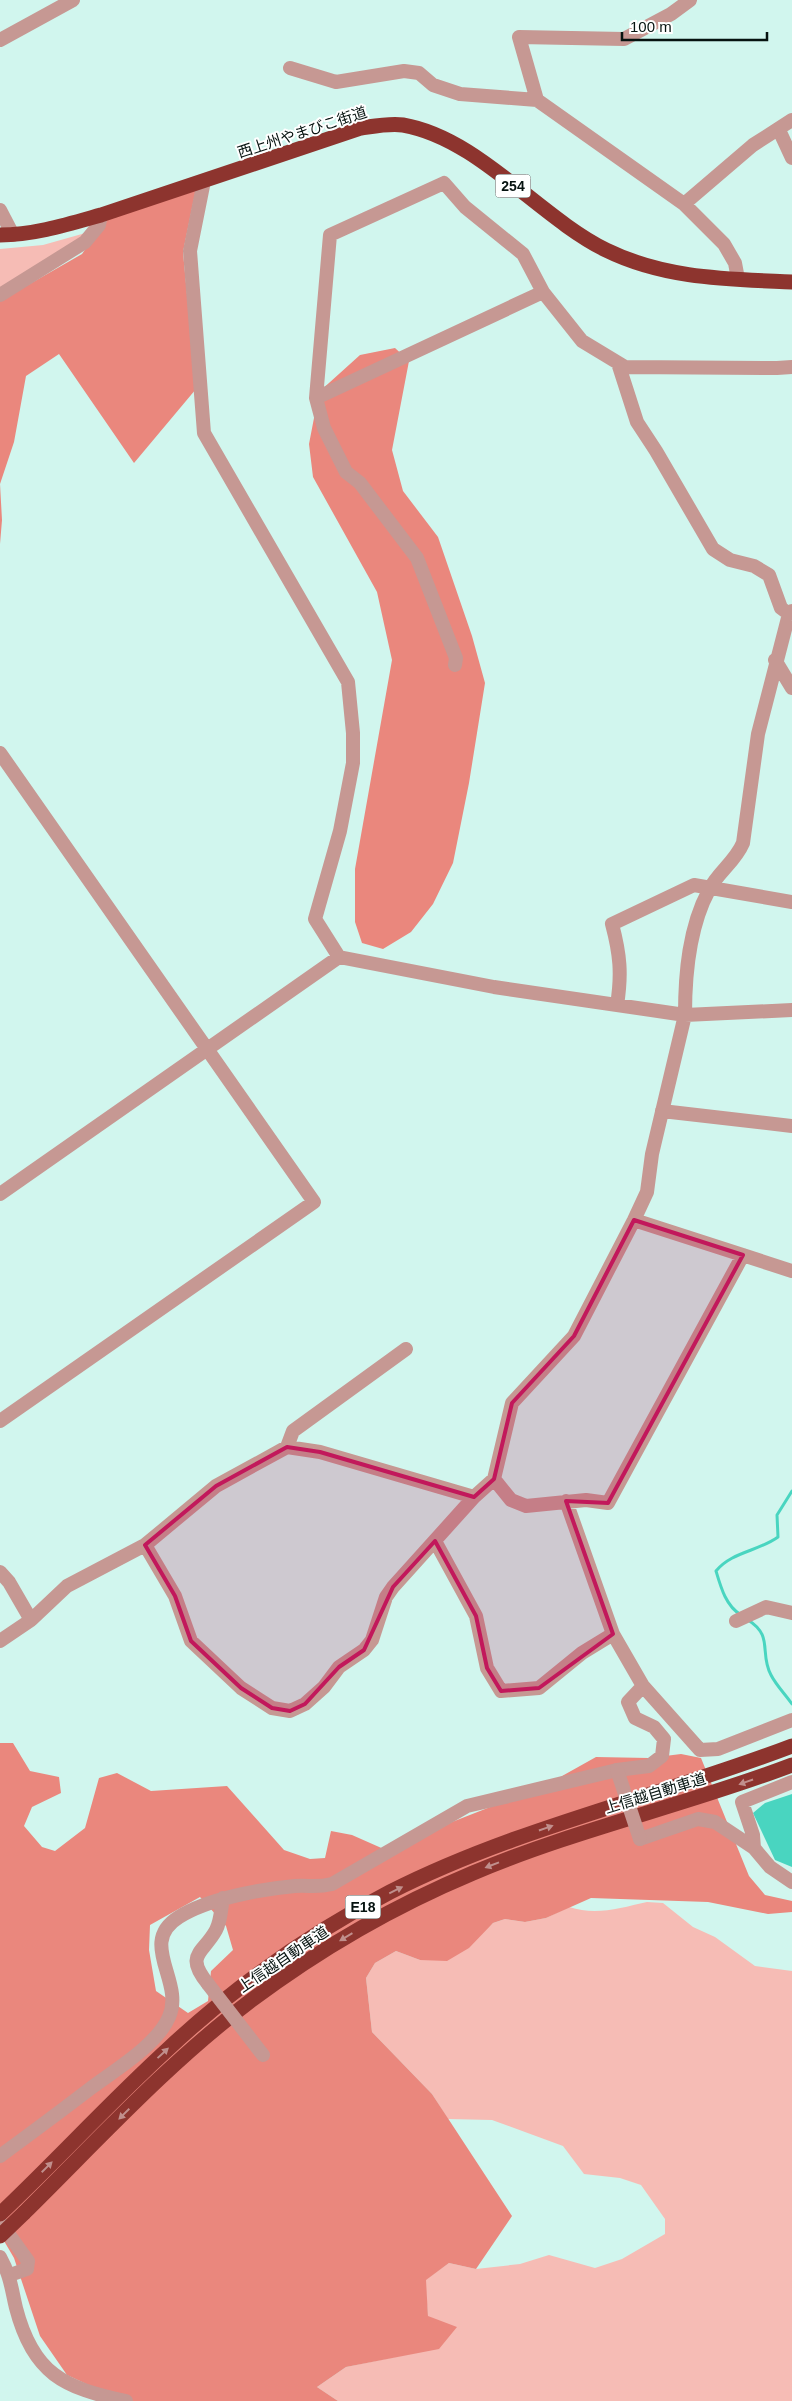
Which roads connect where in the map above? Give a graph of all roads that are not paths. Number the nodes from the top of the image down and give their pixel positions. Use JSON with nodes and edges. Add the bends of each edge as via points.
{"nodes":[{"id":1,"x":73,"y":0,"type":"edge"},
{"id":2,"x":690,"y":0,"type":"edge"},
{"id":3,"x":0,"y":40,"type":"edge"},
{"id":4,"x":290,"y":68,"type":"dead end"},
{"id":5,"x":538,"y":100,"type":"junction"},
{"id":6,"x":792,"y":120,"type":"edge"},
{"id":7,"x":779,"y":130,"type":"junction"},
{"id":8,"x":792,"y":158,"type":"edge"},
{"id":9,"x":204,"y":181,"type":"junction"},
{"id":10,"x":684,"y":204,"type":"junction"},
{"id":11,"x":0,"y":210,"type":"edge"},
{"id":12,"x":101,"y":215,"type":"junction"},
{"id":13,"x":6,"y":235,"type":"edge"},
{"id":14,"x":738,"y":279,"type":"junction"},
{"id":15,"x":792,"y":282,"type":"edge"},
{"id":16,"x":543,"y":292,"type":"junction"},
{"id":17,"x":0,"y":296,"type":"edge"},
{"id":18,"x":618,"y":363,"type":"junction"},
{"id":19,"x":792,"y":367,"type":"edge"},
{"id":20,"x":316,"y":398,"type":"junction"},
{"id":21,"x":790,"y":612,"type":"edge"},
{"id":22,"x":775,"y":660,"type":"junction"},
{"id":23,"x":455,"y":665,"type":"dead end"},
{"id":24,"x":792,"y":688,"type":"edge"},
{"id":25,"x":0,"y":753,"type":"edge"},
{"id":26,"x":710,"y":888,"type":"junction"},
{"id":27,"x":792,"y":902,"type":"edge"},
{"id":28,"x":339,"y":957,"type":"junction"},
{"id":29,"x":617,"y":1005,"type":"junction"},
{"id":30,"x":792,"y":1010,"type":"edge"},
{"id":31,"x":685,"y":1014,"type":"junction"},
{"id":32,"x":208,"y":1049,"type":"junction"},
{"id":33,"x":662,"y":1111,"type":"junction"},
{"id":34,"x":792,"y":1126,"type":"edge"},
{"id":35,"x":0,"y":1194,"type":"edge"},
{"id":36,"x":634,"y":1220,"type":"junction"},
{"id":37,"x":743,"y":1255,"type":"junction"},
{"id":38,"x":792,"y":1272,"type":"edge"},
{"id":39,"x":406,"y":1349,"type":"dead end"},
{"id":40,"x":0,"y":1421,"type":"edge"},
{"id":41,"x":287,"y":1447,"type":"junction"},
{"id":42,"x":494,"y":1479,"type":"junction"},
{"id":43,"x":474,"y":1497,"type":"junction"},
{"id":44,"x":566,"y":1501,"type":"junction"},
{"id":45,"x":435,"y":1541,"type":"junction"},
{"id":46,"x":145,"y":1546,"type":"junction"},
{"id":47,"x":0,"y":1572,"type":"edge"},
{"id":48,"x":792,"y":1613,"type":"edge"},
{"id":49,"x":31,"y":1620,"type":"junction"},
{"id":50,"x":736,"y":1621,"type":"dead end"},
{"id":51,"x":613,"y":1634,"type":"junction"},
{"id":52,"x":0,"y":1641,"type":"edge"},
{"id":53,"x":643,"y":1686,"type":"junction"},
{"id":54,"x":792,"y":1720,"type":"edge"},
{"id":55,"x":792,"y":1746,"type":"edge"},
{"id":56,"x":792,"y":1765,"type":"edge"},
{"id":57,"x":617,"y":1770,"type":"junction"},
{"id":58,"x":792,"y":1782,"type":"edge"},
{"id":59,"x":754,"y":1848,"type":"junction"},
{"id":60,"x":792,"y":1882,"type":"edge"},
{"id":61,"x":223,"y":1898,"type":"junction"},
{"id":62,"x":263,"y":2055,"type":"dead end"},
{"id":63,"x":0,"y":2156,"type":"edge"},
{"id":64,"x":0,"y":2214,"type":"edge"},
{"id":65,"x":0,"y":2222,"type":"edge"},
{"id":66,"x":0,"y":2236,"type":"edge"},
{"id":67,"x":0,"y":2257,"type":"edge"},
{"id":68,"x":10,"y":2275,"type":"junction"},
{"id":69,"x":126,"y":2401,"type":"edge"}],
"edges":[{"from":1,"to":3,"type":"street"},
{"from":2,"to":5,"type":"street","via":[[624,39],[519,37]]},
{"from":4,"to":5,"type":"street","via":[[336,82],[404,71],[420,73],[433,86],[460,94]]},
{"from":5,"to":10,"type":"street"},
{"from":6,"to":7,"type":"street"},
{"from":7,"to":8,"type":"street"},
{"from":7,"to":10,"type":"street","via":[[753,145]]},
{"from":9,"to":12,"type":"highway","name":"西上州やまびこ街道","number":"254"},
{"from":9,"to":14,"type":"highway","name":"西上州やまびこ街道","number":"254","via":[[362,128],[403,125],[459,147],[577,234],[606,250],[655,270]]},
{"from":9,"to":28,"type":"street","via":[[190,251],[204,433],[348,682],[354,733],[352,763],[340,831],[315,919]]},
{"from":10,"to":14,"type":"street","via":[[724,244],[735,264]]},
{"from":11,"to":13,"type":"street"},
{"from":12,"to":13,"type":"highway","name":"西上州やまびこ街道","number":"254"},
{"from":12,"to":17,"type":"street","via":[[99,225],[85,242]]},
{"from":14,"to":15,"type":"highway","name":"西上州やまびこ街道","number":"254"},
{"from":16,"to":18,"type":"street","via":[[582,341]]},
{"from":16,"to":20,"type":"street"},
{"from":16,"to":20,"type":"street","via":[[523,254],[465,207],[444,184],[330,234]]},
{"from":18,"to":19,"type":"street","via":[[625,367]]},
{"from":18,"to":21,"type":"street","via":[[637,422],[713,549],[730,560],[754,566],[769,575],[781,608]]},
{"from":20,"to":23,"type":"street","via":[[324,428],[346,472],[360,483],[417,558],[456,658]]},
{"from":21,"to":22,"type":"street"},
{"from":22,"to":24,"type":"street"},
{"from":22,"to":26,"type":"street","via":[[758,734],[743,843],[737,856]]},
{"from":25,"to":32,"type":"street"},
{"from":26,"to":27,"type":"street"},
{"from":26,"to":29,"type":"street","via":[[694,884],[612,924],[621,976]]},
{"from":26,"to":31,"type":"street","via":[[695,924]]},
{"from":28,"to":29,"type":"street","via":[[494,987]]},
{"from":28,"to":32,"type":"street"},
{"from":29,"to":31,"type":"street"},
{"from":30,"to":31,"type":"street"},
{"from":31,"to":33,"type":"street"},
{"from":32,"to":35,"type":"street"},
{"from":32,"to":40,"type":"street","via":[[314,1202]]},
{"from":33,"to":34,"type":"street"},
{"from":33,"to":36,"type":"street","via":[[647,1192]]},
{"from":36,"to":37,"type":"street"},
{"from":36,"to":42,"type":"street","via":[[574,1336],[512,1403]]},
{"from":37,"to":38,"type":"street"},
{"from":37,"to":44,"type":"street","via":[[608,1503]]},
{"from":39,"to":41,"type":"street","via":[[293,1431]]},
{"from":41,"to":43,"type":"street","via":[[320,1452]]},
{"from":41,"to":46,"type":"street","via":[[216,1486]]},
{"from":42,"to":43,"type":"street"},
{"from":42,"to":44,"type":"street","via":[[511,1500],[526,1506]]},
{"from":43,"to":45,"type":"street"},
{"from":44,"to":51,"type":"street"},
{"from":45,"to":46,"type":"street","via":[[393,1586],[386,1597],[372,1640],[364,1650],[339,1667],[305,1704],[290,1710],[272,1708],[241,1688],[191,1641],[175,1596]]},
{"from":45,"to":51,"type":"street","via":[[476,1616],[487,1668],[501,1691],[539,1688],[582,1653]]},
{"from":46,"to":49,"type":"street","via":[[67,1586]]},
{"from":47,"to":49,"type":"street"},
{"from":48,"to":50,"type":"street","via":[[766,1607]]},
{"from":49,"to":52,"type":"street"},
{"from":51,"to":53,"type":"street"},
{"from":53,"to":54,"type":"street","via":[[700,1750],[718,1749]]},
{"from":53,"to":57,"type":"street","via":[[628,1702],[635,1718],[654,1727],[664,1739],[662,1756],[649,1766]]},
{"from":64,"to":55,"type":"highway","name":"上信越自動車道","number":"E18","one_way":true,"via":[[132,2082],[203,2018],[271,1964],[349,1915],[429,1873],[509,1841]]},
{"from":56,"to":66,"type":"highway","name":"上信越自動車道","number":"E18","one_way":true,"bridge":true,"via":[[718,1792],[515,1856],[358,1929],[281,1979],[214,2031]]},
{"from":57,"to":59,"type":"street","bridge":true,"via":[[640,1838],[698,1819],[715,1822]]},
{"from":57,"to":61,"type":"street","via":[[467,1806],[332,1884],[317,1888],[296,1886]]},
{"from":58,"to":59,"type":"street","via":[[742,1802]]},
{"from":59,"to":60,"type":"street","via":[[770,1867]]},
{"from":61,"to":62,"type":"street","bridge":true,"via":[[217,1929],[199,1950],[196,1962],[199,1972]]},
{"from":61,"to":63,"type":"street","via":[[177,1917],[166,1929],[159,1944],[173,1996],[169,2018],[157,2033],[142,2050]]},
{"from":65,"to":68,"type":"street","via":[[28,2261],[27,2269]]},
{"from":67,"to":68,"type":"street"},
{"from":68,"to":69,"type":"street","via":[[16,2309],[27,2340],[46,2370],[70,2386]]}]}
